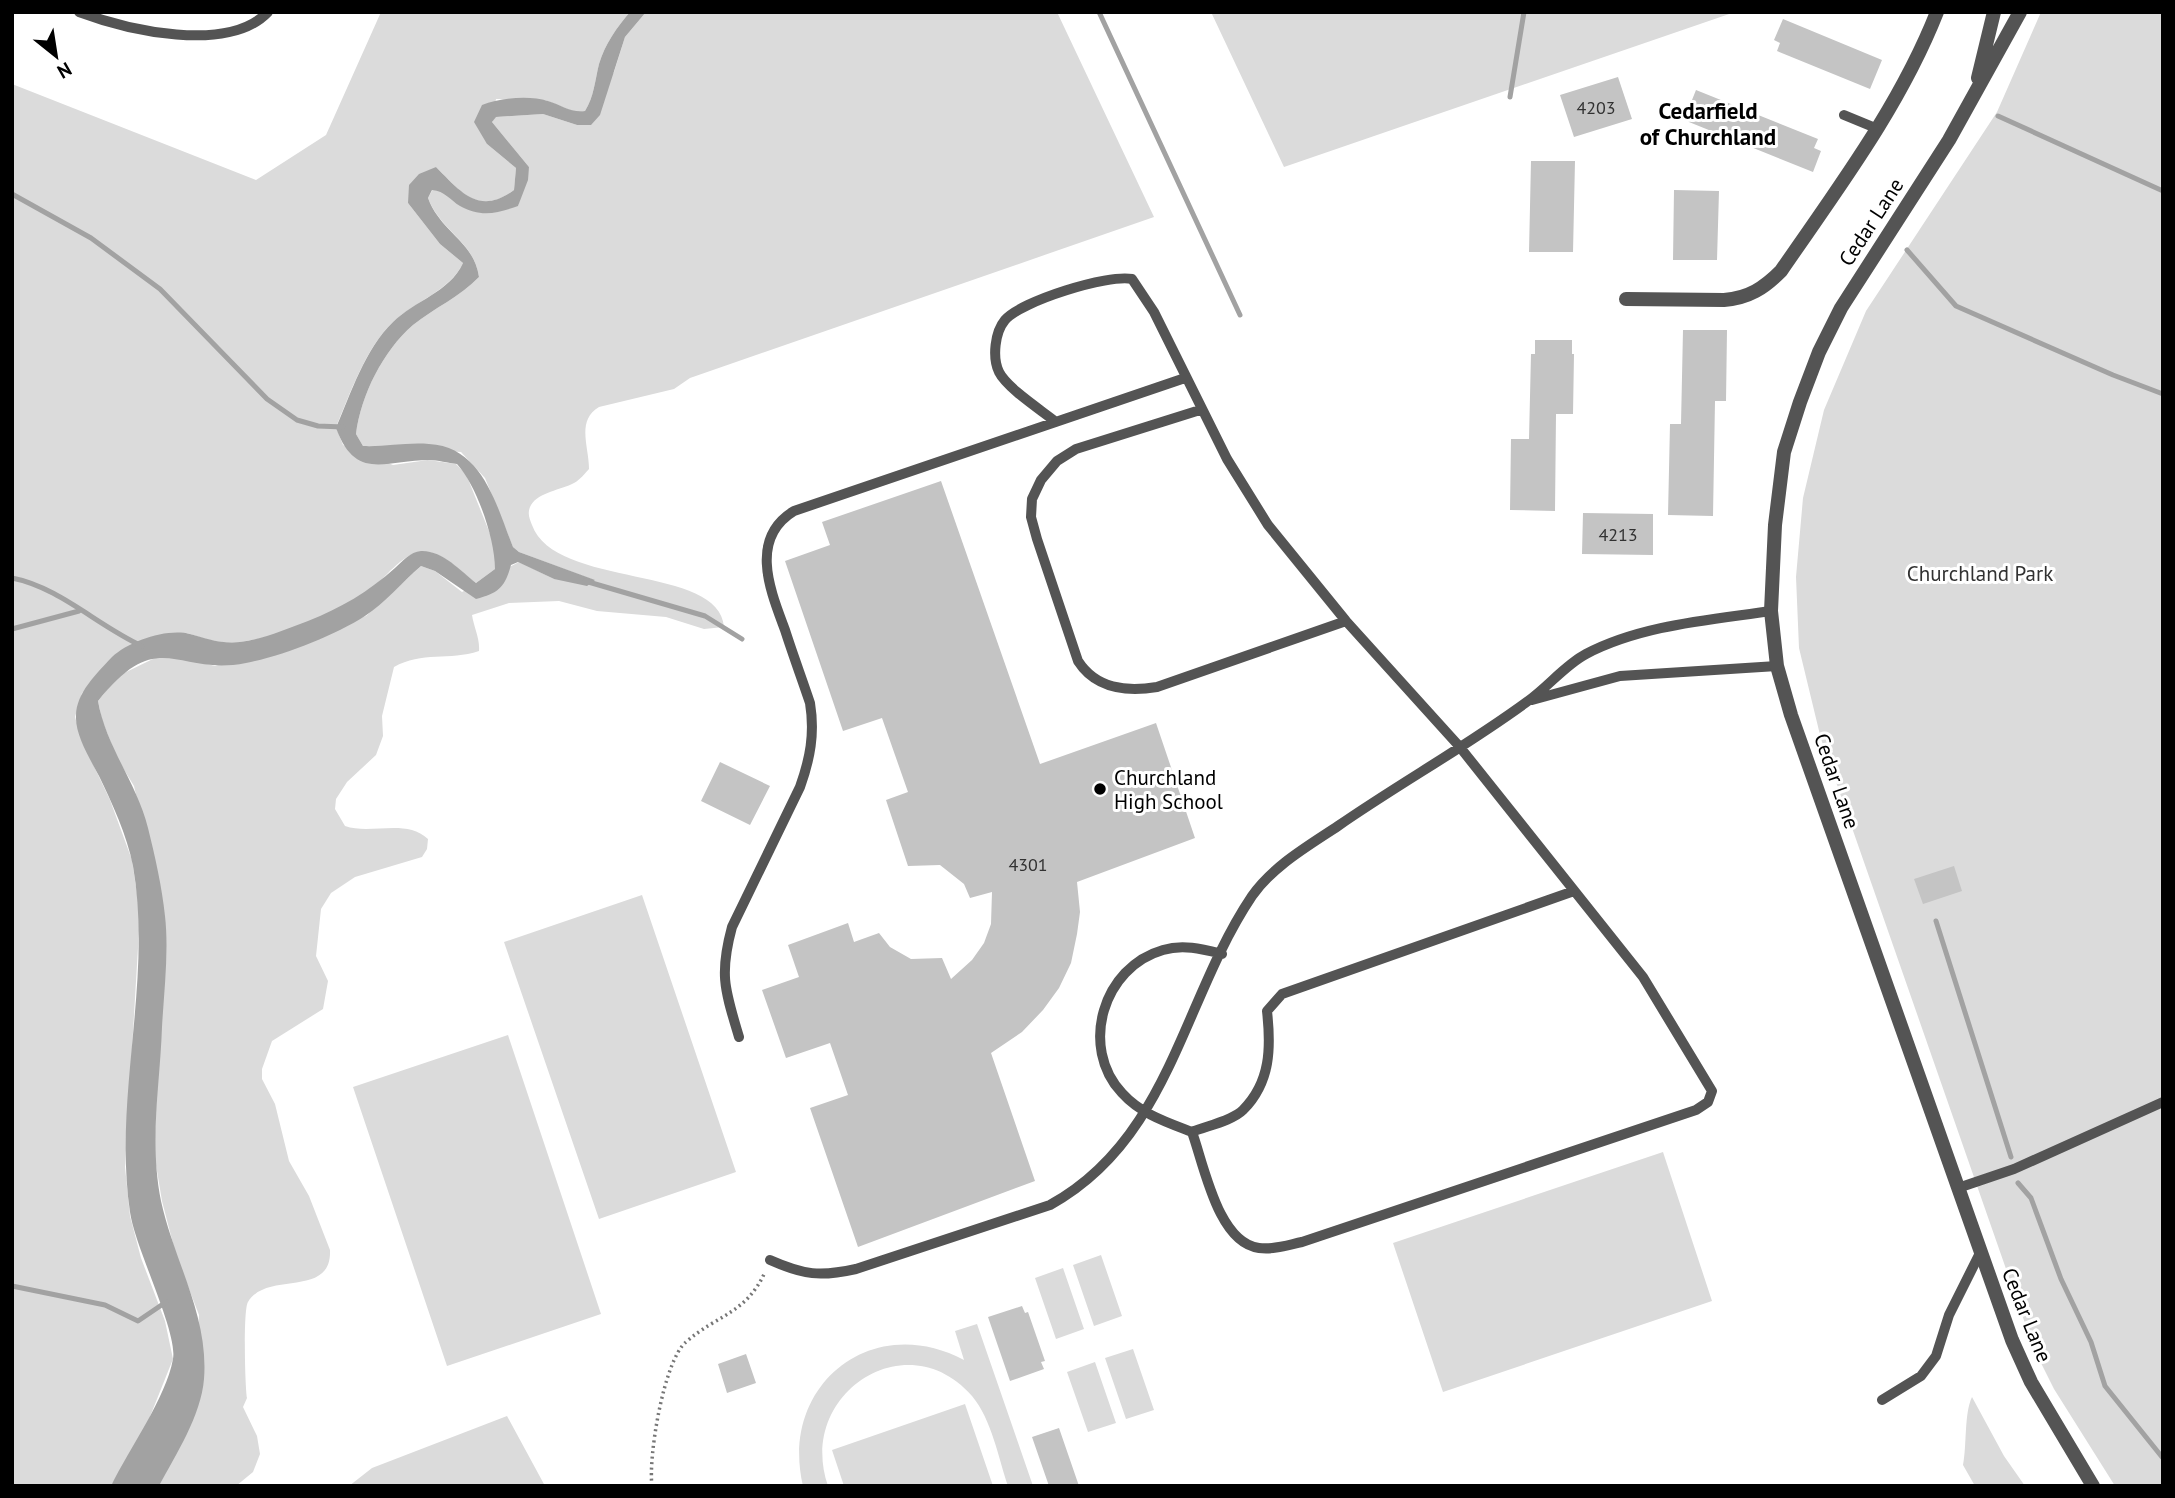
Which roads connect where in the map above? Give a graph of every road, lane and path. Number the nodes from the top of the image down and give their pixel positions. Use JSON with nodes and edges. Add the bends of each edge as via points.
{"nodes":[{"id":1,"x":79,"y":12,"type":"edge"},
{"id":2,"x":268,"y":12,"type":"edge"},
{"id":3,"x":1937,"y":12,"type":"edge"},
{"id":4,"x":1994,"y":12,"type":"edge"},
{"id":5,"x":2020,"y":12,"type":"edge"},
{"id":6,"x":1974,"y":93,"type":"junction"},
{"id":7,"x":1844,"y":115,"type":"dead end"},
{"id":8,"x":1878,"y":129,"type":"junction"},
{"id":9,"x":1626,"y":299,"type":"dead end"},
{"id":10,"x":1185,"y":377,"type":"junction"},
{"id":11,"x":1200,"y":410,"type":"junction"},
{"id":12,"x":1056,"y":422,"type":"junction"},
{"id":13,"x":1771,"y":611,"type":"junction"},
{"id":14,"x":1346,"y":621,"type":"junction"},
{"id":15,"x":1777,"y":666,"type":"junction"},
{"id":16,"x":1528,"y":701,"type":"junction"},
{"id":17,"x":1459,"y":746,"type":"junction"},
{"id":18,"x":1574,"y":891,"type":"junction"},
{"id":19,"x":1222,"y":954,"type":"junction"},
{"id":20,"x":739,"y":1037,"type":"dead end"},
{"id":21,"x":2163,"y":1102,"type":"edge"},
{"id":22,"x":1145,"y":1114,"type":"junction"},
{"id":23,"x":1192,"y":1132,"type":"junction"},
{"id":24,"x":1958,"y":1188,"type":"junction"},
{"id":25,"x":1980,"y":1252,"type":"junction"},
{"id":26,"x":771,"y":1260,"type":"joint"},
{"id":27,"x":1882,"y":1399,"type":"dead end"},
{"id":28,"x":652,"y":1486,"type":"edge"},
{"id":29,"x":2093,"y":1486,"type":"edge"}],
"edges":[{"from":1,"to":2,"type":"lane","via":[[139,31],[227,34],[253,26]]},
{"from":3,"to":8,"type":"street","via":[[1919,57]]},
{"from":4,"to":6,"type":"street","name":"Cedar Lane"},
{"from":5,"to":6,"type":"street","name":"Cedar Lane"},
{"from":6,"to":13,"type":"street","name":"Cedar Lane","via":[[1949,141],[1841,308],[1819,352],[1784,452]]},
{"from":7,"to":8,"type":"lane"},
{"from":8,"to":9,"type":"street","via":[[1781,271],[1762,289],[1724,300]]},
{"from":10,"to":11,"type":"lane"},
{"from":10,"to":12,"type":"lane"},
{"from":10,"to":12,"type":"lane","via":[[1142,290],[1132,279],[1104,278],[1020,308],[1005,320],[997,339],[999,372]]},
{"from":11,"to":14,"type":"lane","via":[[1260,513]]},
{"from":11,"to":14,"type":"lane","via":[[1076,449],[1057,461],[1032,499],[1037,539],[1086,674],[1112,687],[1136,691],[1157,687]]},
{"from":12,"to":20,"type":"lane","via":[[794,511],[774,529],[766,552],[766,579],[810,703],[813,735],[800,787],[726,948],[722,978]]},
{"from":13,"to":15,"type":"street","name":"Cedar Lane"},
{"from":13,"to":16,"type":"lane","via":[[1658,629],[1585,654]]},
{"from":14,"to":17,"type":"lane"},
{"from":15,"to":16,"type":"lane","via":[[1620,676]]},
{"from":15,"to":24,"type":"street","name":"Cedar Lane"},
{"from":16,"to":17,"type":"lane"},
{"from":17,"to":18,"type":"lane"},
{"from":17,"to":19,"type":"lane","via":[[1272,873],[1240,916]]},
{"from":18,"to":23,"type":"lane","via":[[1282,994],[1267,1011],[1272,1047],[1260,1086],[1242,1112]]},
{"from":18,"to":23,"type":"lane","via":[[1643,977],[1710,1086],[1708,1102],[1696,1110],[1276,1248],[1243,1244],[1223,1223]]},
{"from":19,"to":22,"type":"lane"},
{"from":19,"to":22,"type":"lane","via":[[1193,947],[1164,950],[1137,962],[1116,983],[1103,1010],[1099,1039],[1105,1068],[1121,1093]]},
{"from":21,"to":24,"type":"lane","via":[[2056,1152]]},
{"from":22,"to":23,"type":"lane"},
{"from":22,"to":26,"type":"lane","via":[[1101,1170],[1050,1205],[827,1275],[798,1272]]},
{"from":24,"to":25,"type":"street","name":"Cedar Lane"},
{"from":25,"to":27,"type":"lane","via":[[1949,1315],[1936,1356],[1921,1377]]},
{"from":25,"to":29,"type":"street","name":"Cedar Lane","via":[[2031,1382]]},
{"from":26,"to":28,"type":"path","via":[[745,1305],[684,1343],[676,1353],[650,1457]]}]}
